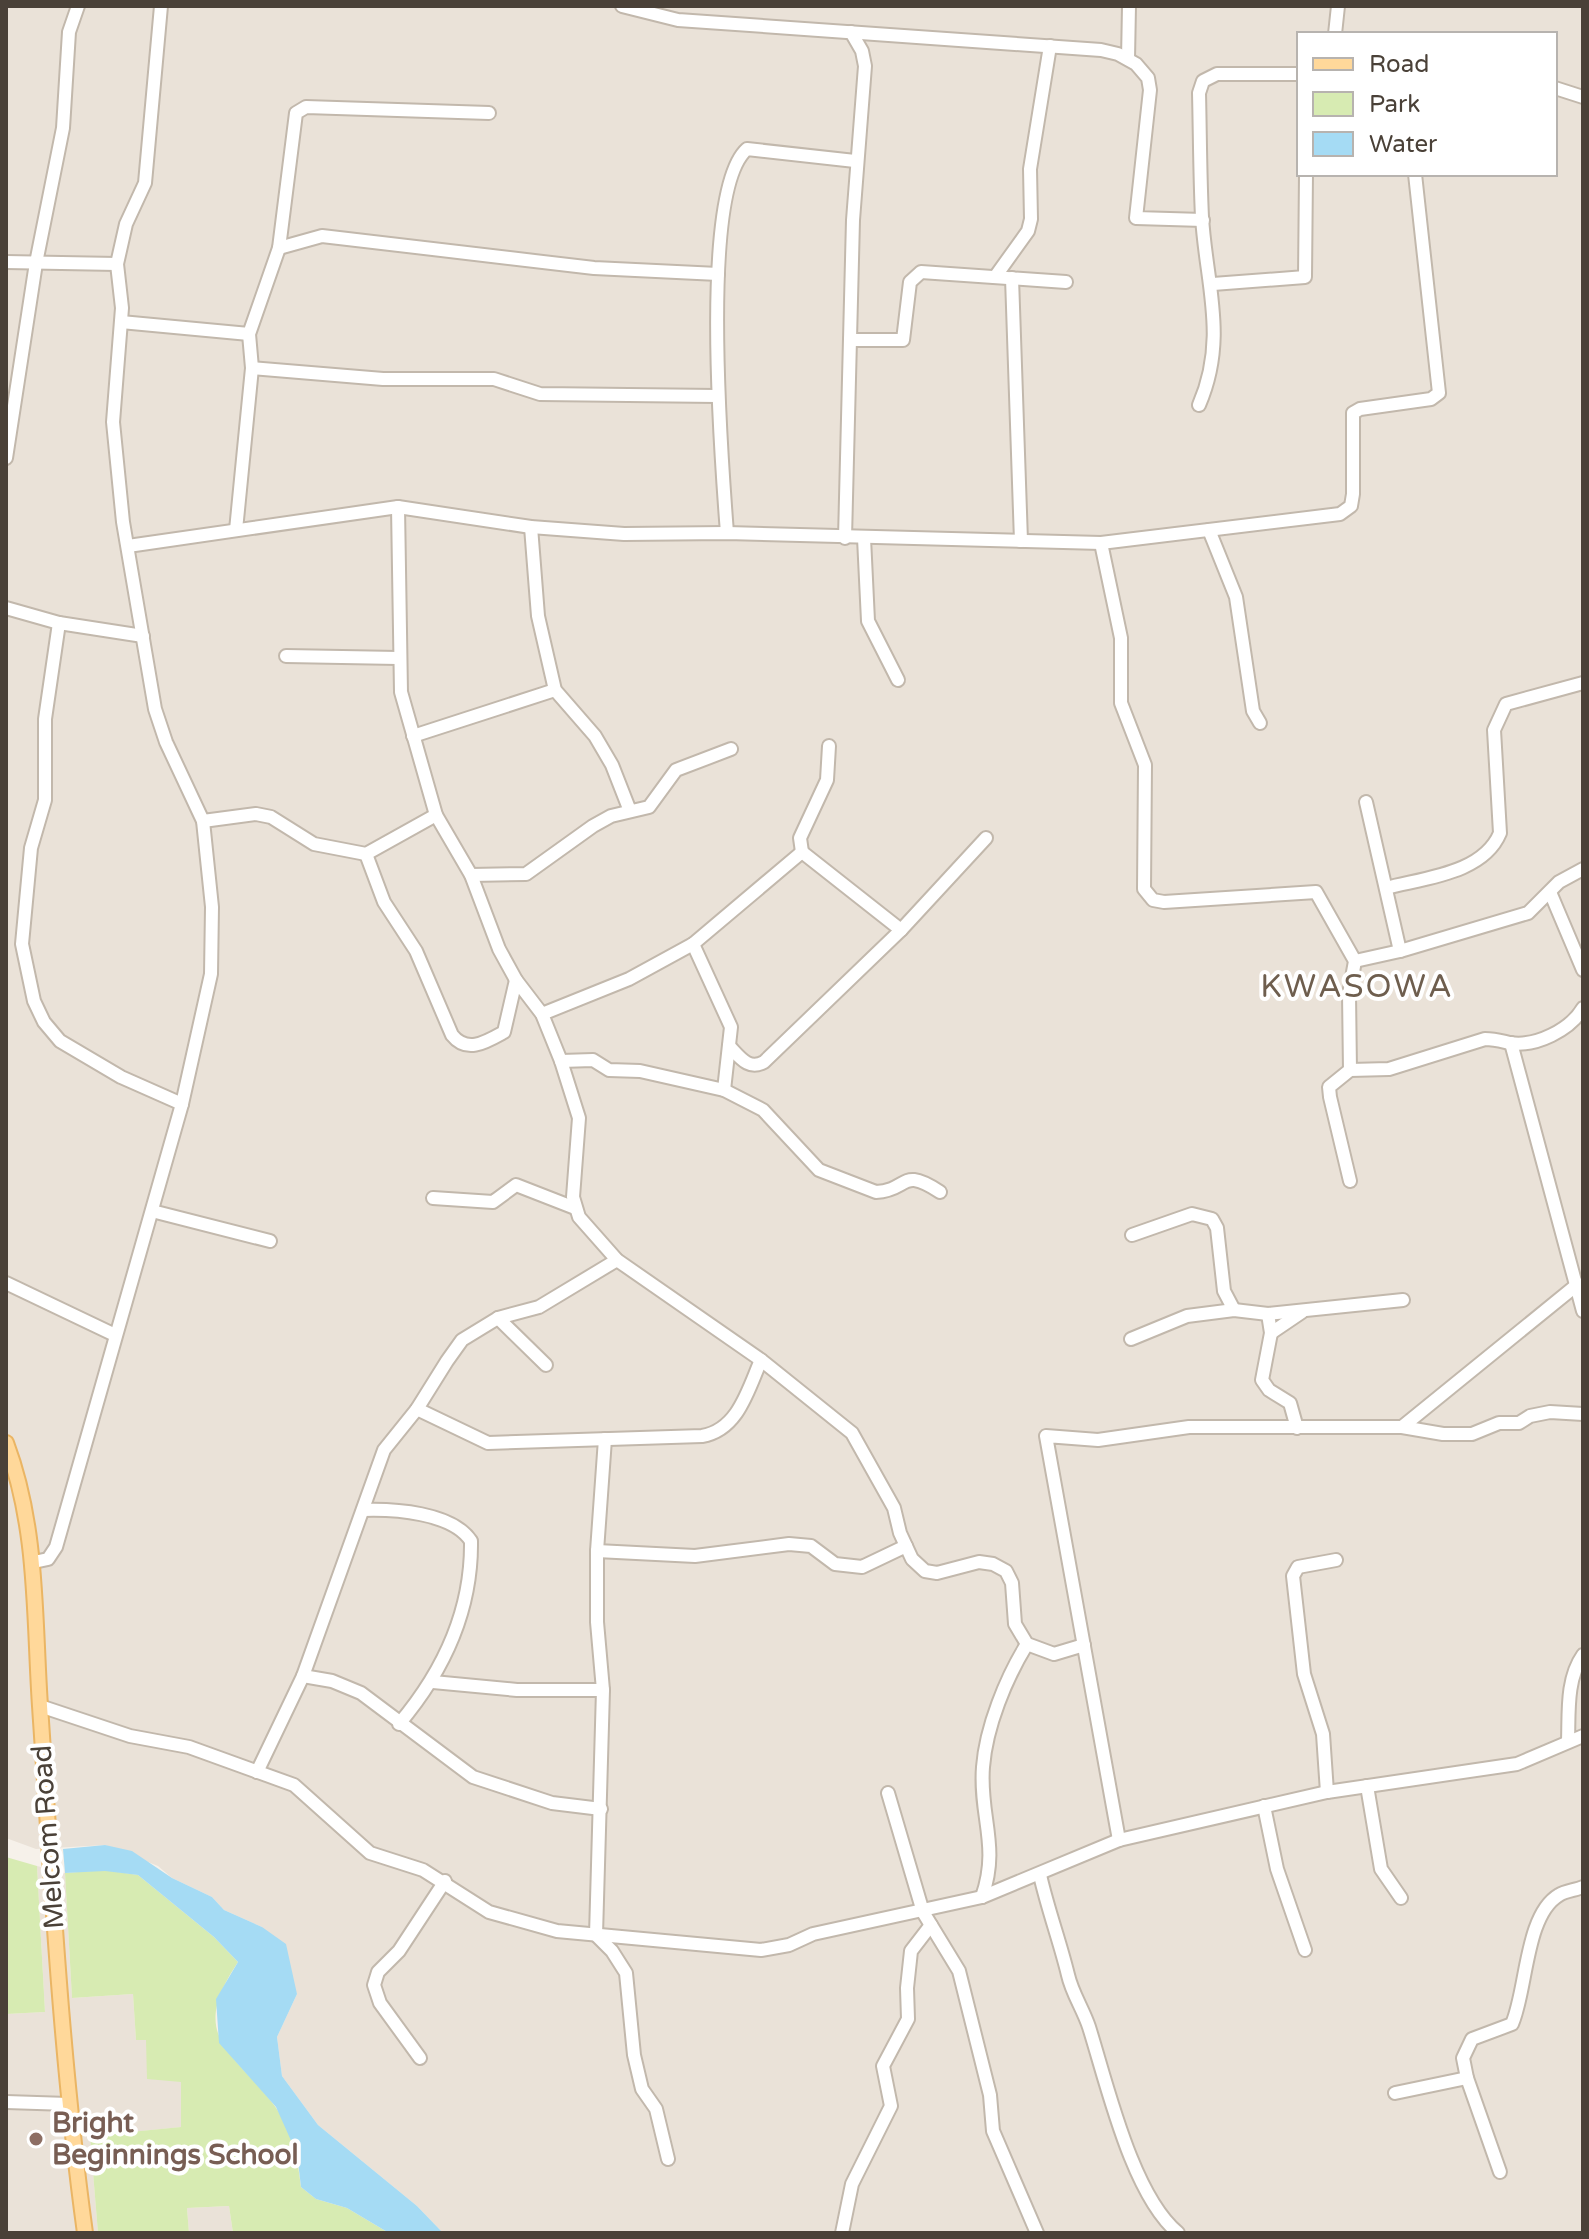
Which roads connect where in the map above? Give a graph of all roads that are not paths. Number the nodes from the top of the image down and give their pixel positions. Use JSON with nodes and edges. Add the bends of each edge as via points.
{"nodes":[{"id":1,"x":78,"y":6,"type":"edge"},
{"id":2,"x":161,"y":6,"type":"edge"},
{"id":3,"x":622,"y":6,"type":"edge"},
{"id":4,"x":1129,"y":6,"type":"edge"},
{"id":5,"x":1338,"y":6,"type":"edge"},
{"id":6,"x":851,"y":32,"type":"junction"},
{"id":7,"x":1335,"y":32,"type":"edge"},
{"id":8,"x":1050,"y":46,"type":"junction"},
{"id":9,"x":1128,"y":59,"type":"junction"},
{"id":10,"x":1297,"y":74,"type":"edge"},
{"id":11,"x":1557,"y":89,"type":"edge"},
{"id":12,"x":1583,"y":97,"type":"edge"},
{"id":13,"x":489,"y":113,"type":"dead end"},
{"id":14,"x":855,"y":161,"type":"junction"},
{"id":15,"x":1306,"y":176,"type":"edge"},
{"id":16,"x":1415,"y":176,"type":"edge"},
{"id":17,"x":1203,"y":220,"type":"junction"},
{"id":18,"x":279,"y":248,"type":"junction"},
{"id":19,"x":6,"y":262,"type":"edge"},
{"id":20,"x":36,"y":263,"type":"junction"},
{"id":21,"x":117,"y":264,"type":"junction"},
{"id":22,"x":718,"y":274,"type":"junction"},
{"id":23,"x":995,"y":277,"type":"junction"},
{"id":24,"x":1012,"y":278,"type":"junction"},
{"id":25,"x":1066,"y":282,"type":"dead end"},
{"id":26,"x":1213,"y":284,"type":"junction"},
{"id":27,"x":121,"y":322,"type":"junction"},
{"id":28,"x":249,"y":334,"type":"junction"},
{"id":29,"x":850,"y":340,"type":"junction"},
{"id":30,"x":252,"y":368,"type":"junction"},
{"id":31,"x":717,"y":396,"type":"junction"},
{"id":32,"x":11,"y":402,"type":"edge"},
{"id":33,"x":1199,"y":405,"type":"dead end"},
{"id":34,"x":6,"y":458,"type":"edge"},
{"id":35,"x":398,"y":507,"type":"junction"},
{"id":36,"x":531,"y":527,"type":"junction"},
{"id":37,"x":236,"y":530,"type":"junction"},
{"id":38,"x":1209,"y":530,"type":"junction"},
{"id":39,"x":727,"y":533,"type":"junction"},
{"id":40,"x":845,"y":538,"type":"junction"},
{"id":41,"x":864,"y":538,"type":"junction"},
{"id":42,"x":1021,"y":541,"type":"junction"},
{"id":43,"x":1101,"y":543,"type":"junction"},
{"id":44,"x":128,"y":546,"type":"junction"},
{"id":45,"x":6,"y":608,"type":"edge"},
{"id":46,"x":59,"y":623,"type":"junction"},
{"id":47,"x":143,"y":636,"type":"junction"},
{"id":48,"x":286,"y":656,"type":"dead end"},
{"id":49,"x":398,"y":658,"type":"junction"},
{"id":50,"x":898,"y":680,"type":"dead end"},
{"id":51,"x":1583,"y":683,"type":"edge"},
{"id":52,"x":555,"y":690,"type":"junction"},
{"id":53,"x":1260,"y":723,"type":"dead end"},
{"id":54,"x":413,"y":736,"type":"junction"},
{"id":55,"x":829,"y":746,"type":"dead end"},
{"id":56,"x":731,"y":749,"type":"dead end"},
{"id":57,"x":1366,"y":802,"type":"dead end"},
{"id":58,"x":630,"y":811,"type":"junction"},
{"id":59,"x":436,"y":815,"type":"junction"},
{"id":60,"x":203,"y":821,"type":"junction"},
{"id":61,"x":986,"y":838,"type":"dead end"},
{"id":62,"x":802,"y":852,"type":"junction"},
{"id":63,"x":366,"y":854,"type":"junction"},
{"id":64,"x":1583,"y":869,"type":"edge"},
{"id":65,"x":471,"y":875,"type":"junction"},
{"id":66,"x":1386,"y":888,"type":"junction"},
{"id":67,"x":1550,"y":892,"type":"junction"},
{"id":68,"x":901,"y":930,"type":"junction"},
{"id":69,"x":6,"y":944,"type":"edge"},
{"id":70,"x":22,"y":944,"type":"junction"},
{"id":71,"x":693,"y":944,"type":"junction"},
{"id":72,"x":1400,"y":951,"type":"junction"},
{"id":73,"x":1355,"y":961,"type":"junction"},
{"id":74,"x":1583,"y":970,"type":"edge"},
{"id":75,"x":516,"y":980,"type":"junction"},
{"id":76,"x":1583,"y":1008,"type":"edge"},
{"id":77,"x":542,"y":1014,"type":"junction"},
{"id":78,"x":1511,"y":1043,"type":"junction"},
{"id":79,"x":729,"y":1046,"type":"junction"},
{"id":80,"x":561,"y":1061,"type":"junction"},
{"id":81,"x":1350,"y":1070,"type":"junction"},
{"id":82,"x":724,"y":1090,"type":"junction"},
{"id":83,"x":182,"y":1104,"type":"junction"},
{"id":84,"x":1350,"y":1181,"type":"dead end"},
{"id":85,"x":940,"y":1192,"type":"dead end"},
{"id":86,"x":433,"y":1198,"type":"dead end"},
{"id":87,"x":575,"y":1208,"type":"junction"},
{"id":88,"x":152,"y":1211,"type":"junction"},
{"id":89,"x":1132,"y":1235,"type":"dead end"},
{"id":90,"x":270,"y":1241,"type":"dead end"},
{"id":91,"x":617,"y":1260,"type":"junction"},
{"id":92,"x":6,"y":1283,"type":"edge"},
{"id":93,"x":1578,"y":1284,"type":"junction"},
{"id":94,"x":1403,"y":1300,"type":"dead end"},
{"id":95,"x":1234,"y":1310,"type":"junction"},
{"id":96,"x":1304,"y":1310,"type":"junction"},
{"id":97,"x":1583,"y":1311,"type":"edge"},
{"id":98,"x":1268,"y":1314,"type":"junction"},
{"id":99,"x":498,"y":1318,"type":"junction"},
{"id":100,"x":1271,"y":1333,"type":"junction"},
{"id":101,"x":115,"y":1335,"type":"junction"},
{"id":102,"x":1131,"y":1339,"type":"dead end"},
{"id":103,"x":761,"y":1360,"type":"junction"},
{"id":104,"x":546,"y":1365,"type":"dead end"},
{"id":105,"x":417,"y":1409,"type":"junction"},
{"id":106,"x":1583,"y":1414,"type":"edge"},
{"id":107,"x":1402,"y":1427,"type":"junction"},
{"id":108,"x":1297,"y":1428,"type":"junction"},
{"id":109,"x":605,"y":1439,"type":"junction"},
{"id":110,"x":6,"y":1443,"type":"edge"},
{"id":111,"x":363,"y":1510,"type":"junction"},
{"id":112,"x":906,"y":1546,"type":"junction"},
{"id":113,"x":597,"y":1551,"type":"junction"},
{"id":114,"x":1336,"y":1560,"type":"dead end"},
{"id":115,"x":34,"y":1562,"type":"junction"},
{"id":116,"x":1027,"y":1644,"type":"junction"},
{"id":117,"x":1084,"y":1645,"type":"junction"},
{"id":118,"x":1583,"y":1655,"type":"edge"},
{"id":119,"x":303,"y":1676,"type":"junction"},
{"id":120,"x":433,"y":1682,"type":"junction"},
{"id":121,"x":603,"y":1690,"type":"junction"},
{"id":122,"x":40,"y":1706,"type":"junction"},
{"id":123,"x":399,"y":1724,"type":"junction"},
{"id":124,"x":1583,"y":1736,"type":"edge"},
{"id":125,"x":1568,"y":1741,"type":"junction"},
{"id":126,"x":257,"y":1772,"type":"junction"},
{"id":127,"x":1367,"y":1786,"type":"junction"},
{"id":128,"x":1327,"y":1792,"type":"junction"},
{"id":129,"x":888,"y":1793,"type":"dead end"},
{"id":130,"x":1264,"y":1806,"type":"junction"},
{"id":131,"x":601,"y":1809,"type":"junction"},
{"id":132,"x":1119,"y":1840,"type":"junction"},
{"id":133,"x":1040,"y":1875,"type":"junction"},
{"id":134,"x":445,"y":1881,"type":"junction"},
{"id":135,"x":1583,"y":1887,"type":"edge"},
{"id":136,"x":982,"y":1897,"type":"junction"},
{"id":137,"x":1401,"y":1898,"type":"dead end"},
{"id":138,"x":923,"y":1912,"type":"junction"},
{"id":139,"x":931,"y":1925,"type":"junction"},
{"id":140,"x":596,"y":1935,"type":"junction"},
{"id":141,"x":1305,"y":1950,"type":"dead end"},
{"id":142,"x":420,"y":2058,"type":"dead end"},
{"id":143,"x":1467,"y":2078,"type":"junction"},
{"id":144,"x":1395,"y":2093,"type":"dead end"},
{"id":145,"x":6,"y":2102,"type":"edge"},
{"id":146,"x":68,"y":2104,"type":"junction"},
{"id":147,"x":668,"y":2159,"type":"dead end"},
{"id":148,"x":1500,"y":2172,"type":"dead end"},
{"id":149,"x":85,"y":2233,"type":"edge"},
{"id":150,"x":842,"y":2233,"type":"edge"},
{"id":151,"x":1037,"y":2233,"type":"edge"},
{"id":152,"x":1178,"y":2233,"type":"edge"}],
"edges":[{"from":1,"to":20,"type":"street","via":[[68,43],[63,128]]},
{"from":2,"to":21,"type":"street","via":[[145,183],[126,224]]},
{"from":3,"to":6,"type":"street","via":[[678,20]]},
{"from":4,"to":9,"type":"street"},
{"from":5,"to":7,"type":"street"},
{"from":6,"to":8,"type":"street"},
{"from":6,"to":14,"type":"street","via":[[865,66]]},
{"from":8,"to":9,"type":"street","via":[[1101,50]]},
{"from":8,"to":23,"type":"street","via":[[1030,169],[1031,219]]},
{"from":9,"to":17,"type":"street","via":[[1148,78],[1150,90],[1136,218]]},
{"from":10,"to":17,"type":"street","via":[[1217,74],[1203,81]]},
{"from":11,"to":12,"type":"street"},
{"from":13,"to":18,"type":"street","via":[[301,108],[295,116]]},
{"from":14,"to":22,"type":"street","via":[[743,151],[731,181]]},
{"from":14,"to":29,"type":"street"},
{"from":15,"to":26,"type":"street","via":[[1305,277]]},
{"from":16,"to":38,"type":"street","via":[[1439,393],[1431,399],[1353,413],[1353,494],[1351,506],[1340,514]]},
{"from":17,"to":26,"type":"street"},
{"from":18,"to":22,"type":"street","via":[[322,236],[594,268]]},
{"from":18,"to":28,"type":"street"},
{"from":19,"to":20,"type":"street"},
{"from":20,"to":21,"type":"street"},
{"from":20,"to":32,"type":"street"},
{"from":21,"to":27,"type":"street"},
{"from":22,"to":31,"type":"street"},
{"from":23,"to":24,"type":"street"},
{"from":23,"to":29,"type":"street","via":[[921,272],[910,282],[903,340]]},
{"from":24,"to":25,"type":"street"},
{"from":24,"to":42,"type":"street"},
{"from":26,"to":33,"type":"street","via":[[1211,369]]},
{"from":27,"to":28,"type":"street"},
{"from":27,"to":44,"type":"street","via":[[113,422]]},
{"from":28,"to":30,"type":"street"},
{"from":29,"to":40,"type":"street"},
{"from":30,"to":31,"type":"street","via":[[383,379],[494,379],[540,394]]},
{"from":30,"to":37,"type":"street"},
{"from":31,"to":39,"type":"street"},
{"from":32,"to":34,"type":"street"},
{"from":35,"to":36,"type":"street"},
{"from":35,"to":37,"type":"street"},
{"from":35,"to":49,"type":"street"},
{"from":36,"to":39,"type":"street","via":[[624,534]]},
{"from":36,"to":52,"type":"street","via":[[538,616]]},
{"from":37,"to":44,"type":"street"},
{"from":38,"to":43,"type":"street"},
{"from":38,"to":53,"type":"street","via":[[1236,597],[1253,711]]},
{"from":39,"to":40,"type":"street"},
{"from":40,"to":41,"type":"street"},
{"from":41,"to":42,"type":"street"},
{"from":41,"to":50,"type":"street","via":[[868,621]]},
{"from":42,"to":43,"type":"street"},
{"from":43,"to":73,"type":"street","via":[[1121,638],[1121,703],[1145,765],[1147,895],[1164,902],[1316,892]]},
{"from":44,"to":47,"type":"street"},
{"from":45,"to":46,"type":"street"},
{"from":46,"to":47,"type":"street"},
{"from":46,"to":70,"type":"street","via":[[45,719],[45,800],[31,848]]},
{"from":47,"to":60,"type":"street","via":[[161,726]]},
{"from":48,"to":49,"type":"street"},
{"from":49,"to":54,"type":"street"},
{"from":51,"to":66,"type":"street","via":[[1506,704],[1498,716],[1494,730],[1500,833],[1484,855],[1468,866]]},
{"from":52,"to":54,"type":"street"},
{"from":52,"to":58,"type":"street","via":[[595,736]]},
{"from":54,"to":59,"type":"street"},
{"from":55,"to":62,"type":"street","via":[[827,780],[800,838]]},
{"from":56,"to":58,"type":"street","via":[[676,770],[649,807]]},
{"from":57,"to":66,"type":"street"},
{"from":58,"to":65,"type":"street","via":[[593,826],[526,874]]},
{"from":59,"to":63,"type":"street"},
{"from":59,"to":65,"type":"street"},
{"from":60,"to":63,"type":"street","via":[[271,817],[314,844]]},
{"from":60,"to":83,"type":"street","via":[[212,907],[211,974]]},
{"from":61,"to":68,"type":"street"},
{"from":62,"to":68,"type":"street"},
{"from":62,"to":71,"type":"street"},
{"from":63,"to":75,"type":"street","via":[[384,902],[416,951],[460,1045],[470,1047],[506,1030]]},
{"from":64,"to":67,"type":"street"},
{"from":65,"to":75,"type":"street"},
{"from":66,"to":72,"type":"street"},
{"from":67,"to":72,"type":"street","via":[[1528,913]]},
{"from":67,"to":74,"type":"street"},
{"from":68,"to":79,"type":"street","via":[[764,1062],[750,1065]]},
{"from":69,"to":70,"type":"street"},
{"from":70,"to":83,"type":"street","via":[[38,1012],[60,1041]]},
{"from":71,"to":77,"type":"street","via":[[629,979]]},
{"from":71,"to":79,"type":"street","via":[[731,1027]]},
{"from":72,"to":73,"type":"street"},
{"from":73,"to":81,"type":"street"},
{"from":75,"to":77,"type":"street"},
{"from":76,"to":78,"type":"street","via":[[1561,1032]]},
{"from":77,"to":80,"type":"street"},
{"from":78,"to":81,"type":"street","via":[[1485,1039],[1389,1069]]},
{"from":78,"to":93,"type":"street"},
{"from":79,"to":82,"type":"street"},
{"from":80,"to":82,"type":"street","via":[[593,1060],[609,1070],[640,1071]]},
{"from":80,"to":87,"type":"street","via":[[579,1118]]},
{"from":81,"to":84,"type":"street","via":[[1329,1087]]},
{"from":82,"to":85,"type":"street","via":[[763,1110],[808,1161],[830,1176],[876,1192],[914,1179]]},
{"from":83,"to":88,"type":"street"},
{"from":86,"to":87,"type":"street","via":[[493,1202],[516,1185]]},
{"from":87,"to":91,"type":"street"},
{"from":88,"to":90,"type":"street"},
{"from":88,"to":101,"type":"street"},
{"from":89,"to":95,"type":"street","via":[[1192,1214],[1212,1219],[1224,1291]]},
{"from":91,"to":99,"type":"street","via":[[539,1307]]},
{"from":91,"to":103,"type":"street"},
{"from":92,"to":101,"type":"street"},
{"from":93,"to":97,"type":"street"},
{"from":93,"to":107,"type":"street"},
{"from":94,"to":96,"type":"street"},
{"from":95,"to":98,"type":"street"},
{"from":95,"to":102,"type":"street","via":[[1168,1321]]},
{"from":96,"to":98,"type":"street"},
{"from":96,"to":100,"type":"street"},
{"from":98,"to":100,"type":"street"},
{"from":99,"to":104,"type":"street"},
{"from":99,"to":105,"type":"street","via":[[462,1340]]},
{"from":100,"to":108,"type":"street","via":[[1262,1380],[1290,1403]]},
{"from":101,"to":115,"type":"street","via":[[56,1547],[48,1559]]},
{"from":103,"to":109,"type":"street","via":[[741,1406],[713,1434]]},
{"from":103,"to":112,"type":"street","via":[[852,1433],[894,1508]]},
{"from":105,"to":109,"type":"street","via":[[488,1443]]},
{"from":105,"to":111,"type":"street","via":[[384,1450]]},
{"from":106,"to":107,"type":"street","via":[[1550,1412],[1472,1434]]},
{"from":107,"to":108,"type":"street"},
{"from":108,"to":117,"type":"street","via":[[1189,1427],[1098,1440],[1046,1436]]},
{"from":109,"to":113,"type":"street"},
{"from":110,"to":115,"type":"main road","name":"Melcom Road","via":[[19,1478]]},
{"from":111,"to":119,"type":"street"},
{"from":111,"to":120,"type":"street","via":[[416,1511],[471,1541],[470,1587]]},
{"from":112,"to":113,"type":"street","via":[[862,1567],[835,1564],[811,1546],[789,1544],[695,1556]]},
{"from":112,"to":116,"type":"street","via":[[925,1571],[979,1562],[1006,1571],[1015,1624]]},
{"from":113,"to":121,"type":"street"},
{"from":114,"to":128,"type":"street","via":[[1298,1567],[1293,1576],[1304,1674],[1323,1734]]},
{"from":115,"to":122,"type":"main road","name":"Melcom Road"},
{"from":116,"to":117,"type":"street","via":[[1054,1654]]},
{"from":116,"to":136,"type":"street","via":[[1013,1665],[983,1767],[991,1855]]},
{"from":117,"to":132,"type":"street"},
{"from":118,"to":125,"type":"street","via":[[1569,1701]]},
{"from":119,"to":123,"type":"street","via":[[361,1693]]},
{"from":119,"to":126,"type":"street"},
{"from":120,"to":121,"type":"street","via":[[517,1690]]},
{"from":120,"to":123,"type":"street"},
{"from":121,"to":131,"type":"street"},
{"from":122,"to":126,"type":"street","via":[[130,1736],[189,1747]]},
{"from":122,"to":146,"type":"main road","name":"Melcom Road"},
{"from":123,"to":131,"type":"street","via":[[473,1777],[552,1803]]},
{"from":124,"to":125,"type":"street"},
{"from":125,"to":127,"type":"street","via":[[1517,1764]]},
{"from":126,"to":134,"type":"street","via":[[294,1785],[370,1853]]},
{"from":127,"to":128,"type":"street"},
{"from":127,"to":137,"type":"street","via":[[1381,1869]]},
{"from":128,"to":130,"type":"street"},
{"from":129,"to":138,"type":"street"},
{"from":130,"to":132,"type":"street"},
{"from":130,"to":141,"type":"street","via":[[1277,1869]]},
{"from":131,"to":140,"type":"street"},
{"from":132,"to":133,"type":"street"},
{"from":133,"to":136,"type":"street"},
{"from":133,"to":152,"type":"street","via":[[1117,2122],[1163,2220]]},
{"from":134,"to":140,"type":"street","via":[[489,1912],[557,1931]]},
{"from":134,"to":142,"type":"street","via":[[399,1951],[378,1972],[374,1985],[380,2003]]},
{"from":135,"to":143,"type":"street","via":[[1557,1895],[1544,1913],[1529,1945],[1521,2004],[1512,2024],[1472,2039],[1463,2058]]},
{"from":136,"to":138,"type":"street"},
{"from":138,"to":139,"type":"street"},
{"from":138,"to":140,"type":"street","via":[[761,1950]]},
{"from":139,"to":150,"type":"street","via":[[911,1951],[908,2019],[883,2066],[891,2106],[852,2184]]},
{"from":139,"to":151,"type":"street","via":[[959,1971],[990,2095],[993,2131]]},
{"from":140,"to":147,"type":"street","via":[[626,1973],[634,2055],[642,2089],[656,2109]]},
{"from":143,"to":144,"type":"street"},
{"from":143,"to":148,"type":"street"},
{"from":145,"to":146,"type":"street"},
{"from":146,"to":149,"type":"main road","name":"Melcom Road"}]}
